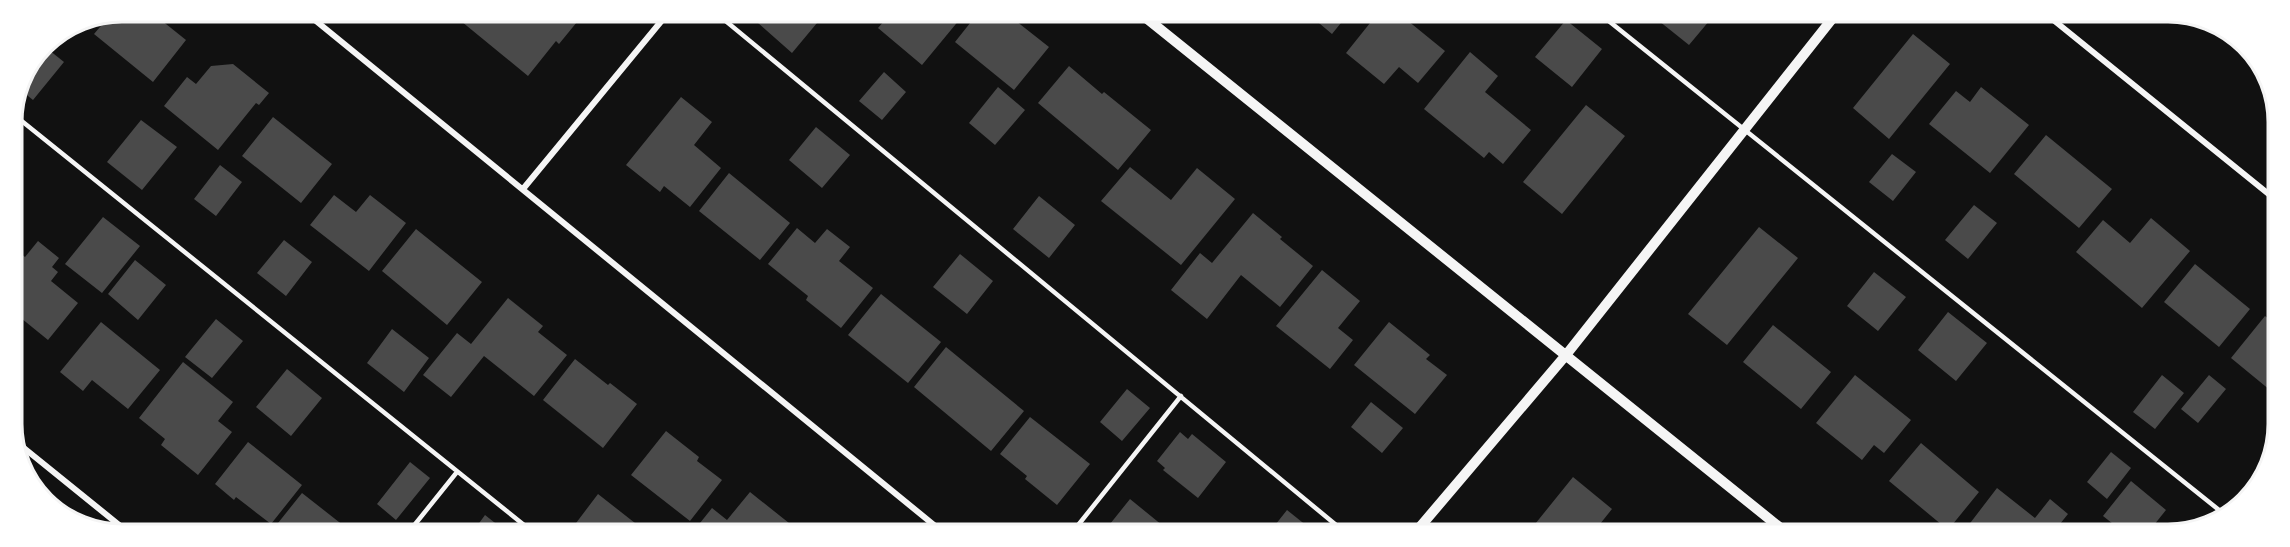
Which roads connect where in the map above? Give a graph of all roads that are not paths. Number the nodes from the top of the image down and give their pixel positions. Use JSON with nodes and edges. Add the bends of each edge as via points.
{"nodes":[{"id":1,"x":317,"y":22,"type":"edge"},
{"id":2,"x":661,"y":22,"type":"edge"},
{"id":3,"x":727,"y":22,"type":"edge"},
{"id":4,"x":1151,"y":22,"type":"edge"},
{"id":5,"x":1610,"y":22,"type":"edge"},
{"id":6,"x":1830,"y":22,"type":"edge"},
{"id":7,"x":2056,"y":22,"type":"edge"},
{"id":8,"x":23,"y":122,"type":"edge"},
{"id":9,"x":1743,"y":130,"type":"junction"},
{"id":10,"x":523,"y":189,"type":"junction"},
{"id":11,"x":2268,"y":194,"type":"edge"},
{"id":12,"x":1566,"y":355,"type":"junction"},
{"id":13,"x":1181,"y":396,"type":"junction"},
{"id":14,"x":26,"y":450,"type":"edge"},
{"id":15,"x":457,"y":472,"type":"junction"},
{"id":16,"x":2219,"y":510,"type":"edge"},
{"id":17,"x":118,"y":524,"type":"edge"},
{"id":18,"x":415,"y":524,"type":"edge"},
{"id":19,"x":523,"y":524,"type":"edge"},
{"id":20,"x":933,"y":524,"type":"edge"},
{"id":21,"x":1079,"y":524,"type":"edge"},
{"id":22,"x":1335,"y":524,"type":"edge"},
{"id":23,"x":1422,"y":524,"type":"edge"},
{"id":24,"x":1776,"y":524,"type":"edge"}],
"edges":[{"from":1,"to":10,"type":"street"},
{"from":2,"to":10,"type":"street"},
{"from":3,"to":13,"type":"lane"},
{"from":4,"to":12,"type":"street"},
{"from":5,"to":9,"type":"lane"},
{"from":6,"to":9,"type":"street"},
{"from":7,"to":11,"type":"street"},
{"from":8,"to":15,"type":"lane"},
{"from":9,"to":12,"type":"street"},
{"from":9,"to":16,"type":"lane"},
{"from":10,"to":20,"type":"street"},
{"from":12,"to":23,"type":"street"},
{"from":12,"to":24,"type":"street"},
{"from":13,"to":21,"type":"lane"},
{"from":13,"to":22,"type":"lane"},
{"from":14,"to":17,"type":"street"},
{"from":15,"to":18,"type":"lane"},
{"from":15,"to":19,"type":"lane"}]}
